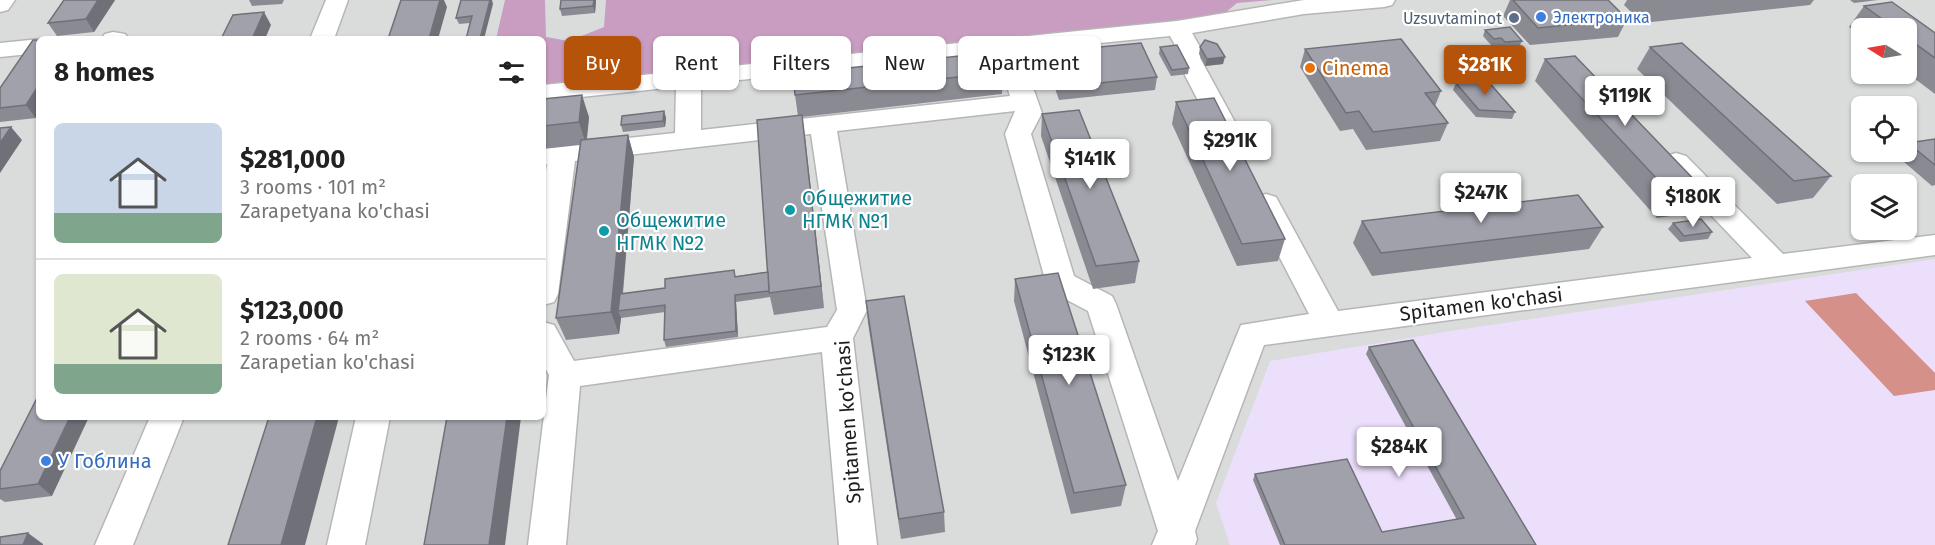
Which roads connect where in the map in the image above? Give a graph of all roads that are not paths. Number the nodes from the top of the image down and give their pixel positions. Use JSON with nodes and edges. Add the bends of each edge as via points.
{"nodes":[{"id":1,"x":4,"y":0,"type":"edge"},
{"id":2,"x":336,"y":0,"type":"edge"},
{"id":3,"x":1384,"y":0,"type":"edge"},
{"id":4,"x":0,"y":4,"type":"edge"},
{"id":5,"x":1302,"y":4,"type":"edge"},
{"id":6,"x":1177,"y":28,"type":"junction"},
{"id":7,"x":323,"y":36,"type":"edge"},
{"id":8,"x":1101,"y":36,"type":"edge"},
{"id":9,"x":36,"y":46,"type":"edge"},
{"id":10,"x":0,"y":50,"type":"edge"},
{"id":11,"x":958,"y":51,"type":"edge"},
{"id":12,"x":739,"y":73,"type":"edge"},
{"id":13,"x":653,"y":82,"type":"edge"},
{"id":14,"x":689,"y":90,"type":"edge"},
{"id":15,"x":1021,"y":90,"type":"edge"},
{"id":16,"x":546,"y":93,"type":"edge"},
{"id":17,"x":1025,"y":102,"type":"junction"},
{"id":18,"x":824,"y":124,"type":"junction"},
{"id":19,"x":688,"y":139,"type":"junction"},
{"id":20,"x":1661,"y":147,"type":"edge"},
{"id":21,"x":553,"y":155,"type":"edge"},
{"id":22,"x":1935,"y":245,"type":"edge"},
{"id":23,"x":546,"y":252,"type":"edge"},
{"id":24,"x":1776,"y":265,"type":"junction"},
{"id":25,"x":1330,"y":324,"type":"junction"},
{"id":26,"x":837,"y":338,"type":"junction"},
{"id":27,"x":546,"y":340,"type":"edge"},
{"id":28,"x":565,"y":375,"type":"junction"},
{"id":29,"x":166,"y":420,"type":"edge"},
{"id":30,"x":372,"y":420,"type":"edge"},
{"id":31,"x":1176,"y":540,"type":"edge"},
{"id":32,"x":114,"y":545,"type":"edge"},
{"id":33,"x":345,"y":545,"type":"edge"},
{"id":34,"x":547,"y":545,"type":"edge"},
{"id":35,"x":858,"y":545,"type":"edge"}],
"edges":[{"from":1,"to":4,"type":"street"},
{"from":2,"to":7,"type":"street"},
{"from":3,"to":5,"type":"street"},
{"from":5,"to":6,"type":"street"},
{"from":6,"to":8,"type":"street"},
{"from":6,"to":25,"type":"street","via":[[1188,47],[1188,57]]},
{"from":9,"to":10,"type":"street"},
{"from":11,"to":12,"type":"street"},
{"from":13,"to":16,"type":"street"},
{"from":14,"to":19,"type":"street"},
{"from":15,"to":17,"type":"street"},
{"from":17,"to":18,"type":"street"},
{"from":17,"to":31,"type":"street","via":[[1029,113],[1018,134],[1061,283],[1101,304]]},
{"from":18,"to":19,"type":"street"},
{"from":18,"to":26,"type":"street","name":"Spitamen ko'chasi","via":[[852,310]]},
{"from":19,"to":21,"type":"street"},
{"from":20,"to":24,"type":"street"},
{"from":21,"to":23,"type":"street"},
{"from":22,"to":24,"type":"street","name":"Spitamen ko'chasi"},
{"from":24,"to":25,"type":"street","name":"Spitamen ko'chasi"},
{"from":25,"to":31,"type":"street","name":"Spitamen ko'chasi","via":[[1252,334]]},
{"from":26,"to":28,"type":"street"},
{"from":26,"to":35,"type":"street","name":"Spitamen ko'chasi"},
{"from":27,"to":28,"type":"street"},
{"from":28,"to":34,"type":"street"},
{"from":29,"to":32,"type":"street"},
{"from":30,"to":33,"type":"street"}]}
